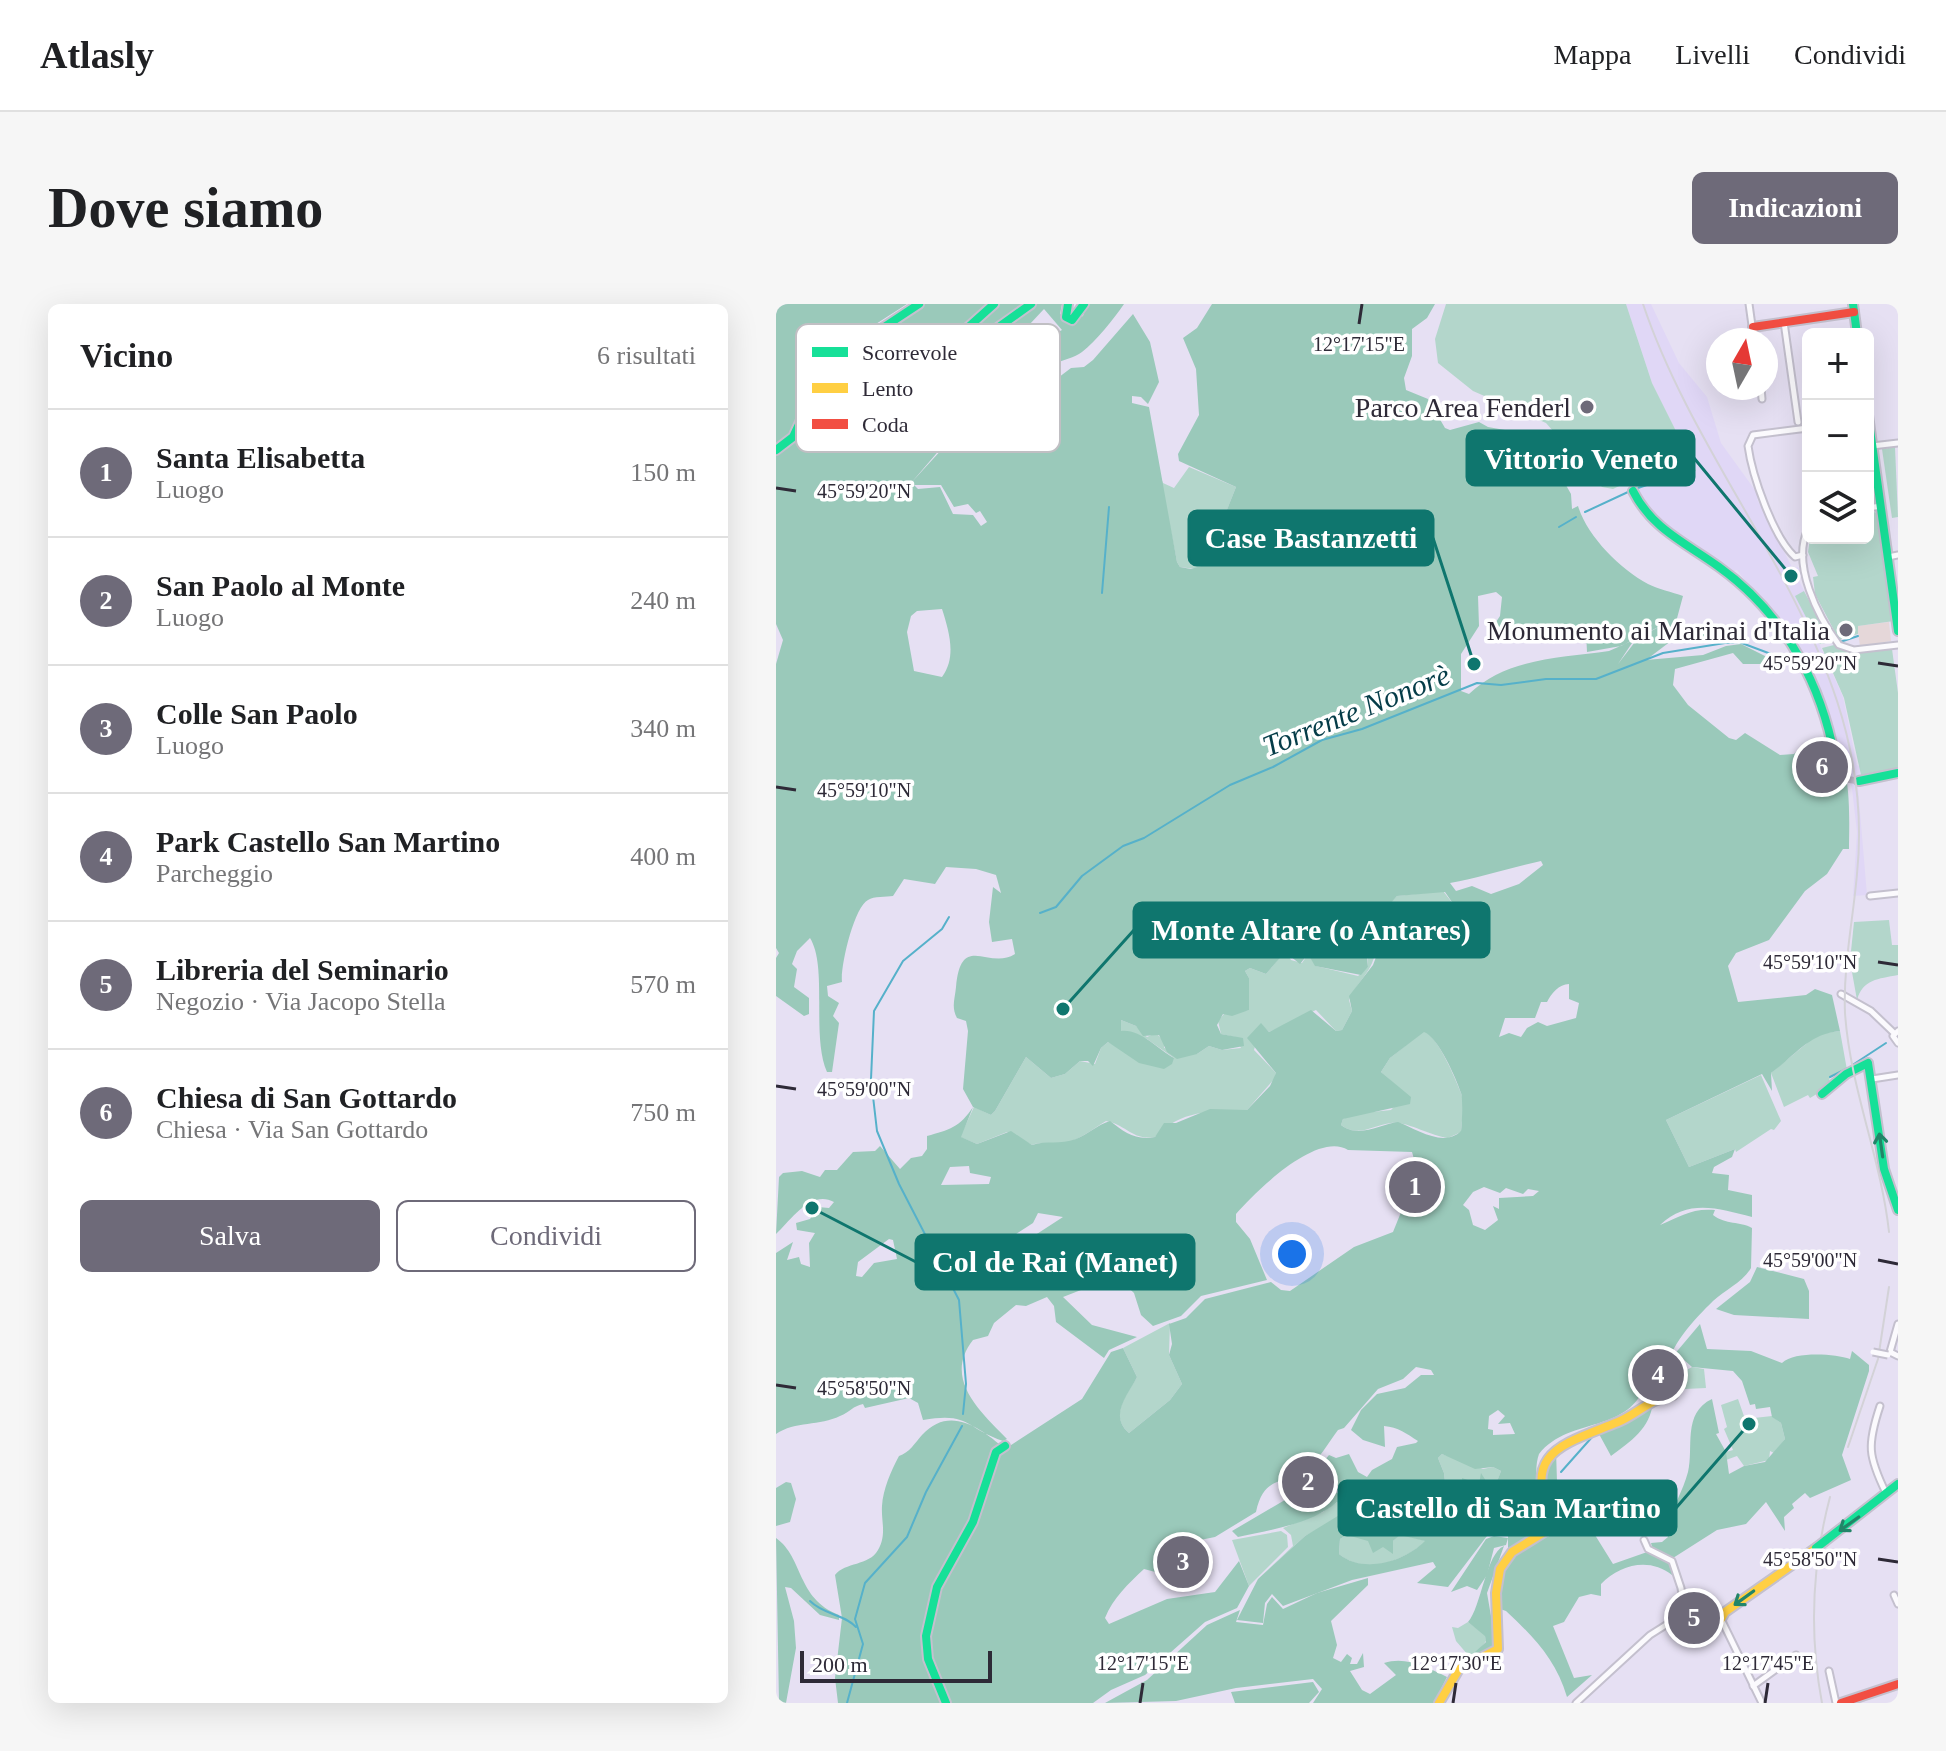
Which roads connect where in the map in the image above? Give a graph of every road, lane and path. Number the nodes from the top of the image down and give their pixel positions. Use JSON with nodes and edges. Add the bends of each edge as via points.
{"nodes":[{"id":1,"x":919,"y":304,"type":"edge"},
{"id":2,"x":994,"y":304,"type":"edge"},
{"id":3,"x":1031,"y":304,"type":"edge"},
{"id":4,"x":1068,"y":304,"type":"edge"},
{"id":5,"x":1084,"y":304,"type":"edge"},
{"id":6,"x":1749,"y":304,"type":"edge"},
{"id":7,"x":1853,"y":308,"type":"edge"},
{"id":8,"x":1784,"y":322,"type":"junction"},
{"id":9,"x":889,"y":324,"type":"edge"},
{"id":10,"x":972,"y":324,"type":"edge"},
{"id":11,"x":1003,"y":324,"type":"edge"},
{"id":12,"x":1753,"y":327,"type":"joint"},
{"id":13,"x":1856,"y":328,"type":"edge"},
{"id":14,"x":1798,"y":422,"type":"dead end"},
{"id":15,"x":1802,"y":429,"type":"edge"},
{"id":16,"x":796,"y":431,"type":"edge"},
{"id":17,"x":1898,"y":443,"type":"edge"},
{"id":18,"x":1874,"y":446,"type":"edge"},
{"id":19,"x":776,"y":450,"type":"edge"},
{"id":20,"x":1874,"y":459,"type":"edge"},
{"id":21,"x":1633,"y":491,"type":"dead end"},
{"id":22,"x":1881,"y":506,"type":"junction"},
{"id":23,"x":1874,"y":507,"type":"edge"},
{"id":24,"x":1805,"y":544,"type":"edge"},
{"id":25,"x":1803,"y":555,"type":"junction"},
{"id":26,"x":1898,"y":555,"type":"edge"},
{"id":27,"x":1888,"y":557,"type":"junction"},
{"id":28,"x":1898,"y":631,"type":"edge"},
{"id":29,"x":1898,"y":645,"type":"edge"},
{"id":30,"x":1832,"y":744,"type":"tunnel mouth"},
{"id":31,"x":1898,"y":773,"type":"edge"},
{"id":32,"x":1859,"y":781,"type":"dead end"},
{"id":33,"x":1898,"y":893,"type":"edge"},
{"id":34,"x":1870,"y":896,"type":"dead end"},
{"id":35,"x":1841,"y":994,"type":"dead end"},
{"id":36,"x":1896,"y":1032,"type":"edge"},
{"id":37,"x":1898,"y":1043,"type":"edge"},
{"id":38,"x":1898,"y":1075,"type":"edge"},
{"id":39,"x":1872,"y":1079,"type":"junction"},
{"id":40,"x":1822,"y":1094,"type":"dead end"},
{"id":41,"x":1898,"y":1210,"type":"edge"},
{"id":42,"x":1898,"y":1324,"type":"edge"},
{"id":43,"x":1872,"y":1351,"type":"dead end"},
{"id":44,"x":1898,"y":1357,"type":"edge"},
{"id":45,"x":1671,"y":1376,"type":"dead end"},
{"id":46,"x":1880,"y":1406,"type":"dead end"},
{"id":47,"x":1005,"y":1446,"type":"dead end"},
{"id":48,"x":1898,"y":1484,"type":"edge"},
{"id":49,"x":1886,"y":1493,"type":"junction"},
{"id":50,"x":1644,"y":1540,"type":"dead end"},
{"id":51,"x":1894,"y":1595,"type":"dead end"},
{"id":52,"x":1898,"y":1604,"type":"edge"},
{"id":53,"x":1721,"y":1619,"type":"junction"},
{"id":54,"x":1686,"y":1621,"type":"junction"},
{"id":55,"x":1796,"y":1655,"type":"dead end"},
{"id":56,"x":1829,"y":1671,"type":"dead end"},
{"id":57,"x":1898,"y":1684,"type":"edge"},
{"id":58,"x":1753,"y":1686,"type":"junction"},
{"id":59,"x":1861,"y":1700,"type":"edge"},
{"id":60,"x":1760,"y":1701,"type":"edge"},
{"id":61,"x":946,"y":1703,"type":"edge"},
{"id":62,"x":1439,"y":1703,"type":"edge"},
{"id":63,"x":1576,"y":1703,"type":"edge"},
{"id":64,"x":1838,"y":1703,"type":"edge"}],
"edges":[{"from":1,"to":9,"type":"street"},
{"from":2,"to":10,"type":"street"},
{"from":3,"to":11,"type":"street"},
{"from":4,"to":5,"type":"street","via":[[1066,317],[1072,320]]},
{"from":6,"to":12,"type":"street"},
{"from":7,"to":8,"type":"street"},
{"from":7,"to":13,"type":"street"},
{"from":8,"to":12,"type":"street"},
{"from":8,"to":14,"type":"street"},
{"from":15,"to":25,"type":"street","via":[[1753,435],[1748,450],[1791,554]]},
{"from":16,"to":19,"type":"street"},
{"from":17,"to":18,"type":"street"},
{"from":20,"to":22,"type":"street"},
{"from":21,"to":30,"type":"street","via":[[1657,526],[1728,573],[1776,621],[1813,685]]},
{"from":22,"to":23,"type":"street"},
{"from":22,"to":27,"type":"street"},
{"from":24,"to":25,"type":"street"},
{"from":25,"to":29,"type":"street","via":[[1811,592],[1839,645],[1854,650]]},
{"from":26,"to":27,"type":"street"},
{"from":27,"to":28,"type":"street"},
{"from":31,"to":32,"type":"street"},
{"from":33,"to":34,"type":"street"},
{"from":35,"to":36,"type":"street"},
{"from":36,"to":37,"type":"street"},
{"from":38,"to":39,"type":"street"},
{"from":39,"to":40,"type":"street","via":[[1865,1062]]},
{"from":41,"to":39,"type":"street","one_way":true,"via":[[1884,1169]]},
{"from":42,"to":44,"type":"street","via":[[1890,1352]]},
{"from":43,"to":44,"type":"street","bridge":true},
{"from":45,"to":62,"type":"street","via":[[1673,1392],[1647,1399],[1624,1419],[1557,1446],[1546,1456],[1544,1497],[1554,1526],[1508,1556],[1495,1592],[1498,1649],[1459,1669]]},
{"from":46,"to":49,"type":"street","via":[[1869,1452]]},
{"from":47,"to":61,"type":"street","via":[[996,1452],[973,1522],[937,1587],[925,1649]]},
{"from":48,"to":49,"type":"street"},
{"from":49,"to":53,"type":"street","one_way":true,"bridge":true},
{"from":50,"to":54,"type":"street","via":[[1648,1549],[1672,1561]]},
{"from":51,"to":52,"type":"street"},
{"from":53,"to":54,"type":"street"},
{"from":53,"to":58,"type":"street"},
{"from":54,"to":63,"type":"street","via":[[1669,1623],[1650,1635]]},
{"from":55,"to":58,"type":"street"},
{"from":56,"to":64,"type":"street"},
{"from":57,"to":59,"type":"street"},
{"from":58,"to":60,"type":"street"},
{"from":59,"to":64,"type":"street"}]}
